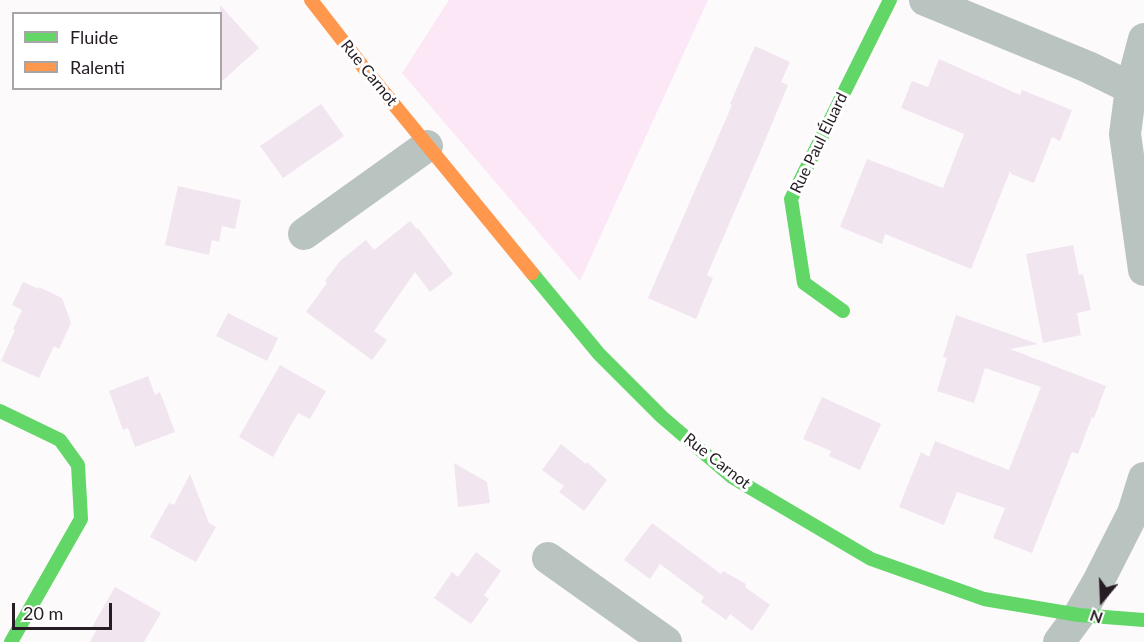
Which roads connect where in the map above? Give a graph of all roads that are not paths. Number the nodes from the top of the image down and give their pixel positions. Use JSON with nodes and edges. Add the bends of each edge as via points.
{"nodes":[{"id":1,"x":311,"y":0,"type":"edge"},
{"id":2,"x":890,"y":0,"type":"edge"},
{"id":3,"x":925,"y":0,"type":"edge"},
{"id":4,"x":1144,"y":39,"type":"edge"},
{"id":5,"x":1137,"y":90,"type":"edge"},
{"id":6,"x":427,"y":146,"type":"junction"},
{"id":7,"x":304,"y":234,"type":"dead end"},
{"id":8,"x":1144,"y":270,"type":"edge"},
{"id":9,"x":843,"y":311,"type":"dead end"},
{"id":10,"x":0,"y":411,"type":"edge"},
{"id":11,"x":1144,"y":478,"type":"edge"},
{"id":12,"x":548,"y":558,"type":"dead end"},
{"id":13,"x":1079,"y":615,"type":"junction"},
{"id":14,"x":1144,"y":620,"type":"edge"},
{"id":15,"x":10,"y":642,"type":"edge"},
{"id":16,"x":666,"y":642,"type":"edge"},
{"id":17,"x":1059,"y":642,"type":"edge"}],
"edges":[{"from":1,"to":6,"type":"street","name":"Rue Carnot"},
{"from":2,"to":9,"type":"street","name":"Rue Paul Éluard","via":[[791,199],[804,283]]},
{"from":3,"to":5,"type":"street"},
{"from":4,"to":5,"type":"street"},
{"from":5,"to":8,"type":"street","via":[[1125,134]]},
{"from":6,"to":7,"type":"street"},
{"from":6,"to":13,"type":"street","name":"Rue Carnot","via":[[599,354],[662,417],[732,477],[871,559],[984,599]]},
{"from":10,"to":15,"type":"street","via":[[60,440],[78,465],[81,519]]},
{"from":11,"to":13,"type":"street","via":[[1133,513]]},
{"from":12,"to":16,"type":"street"},
{"from":13,"to":14,"type":"street","name":"Rue Carnot"},
{"from":13,"to":17,"type":"street"}]}
